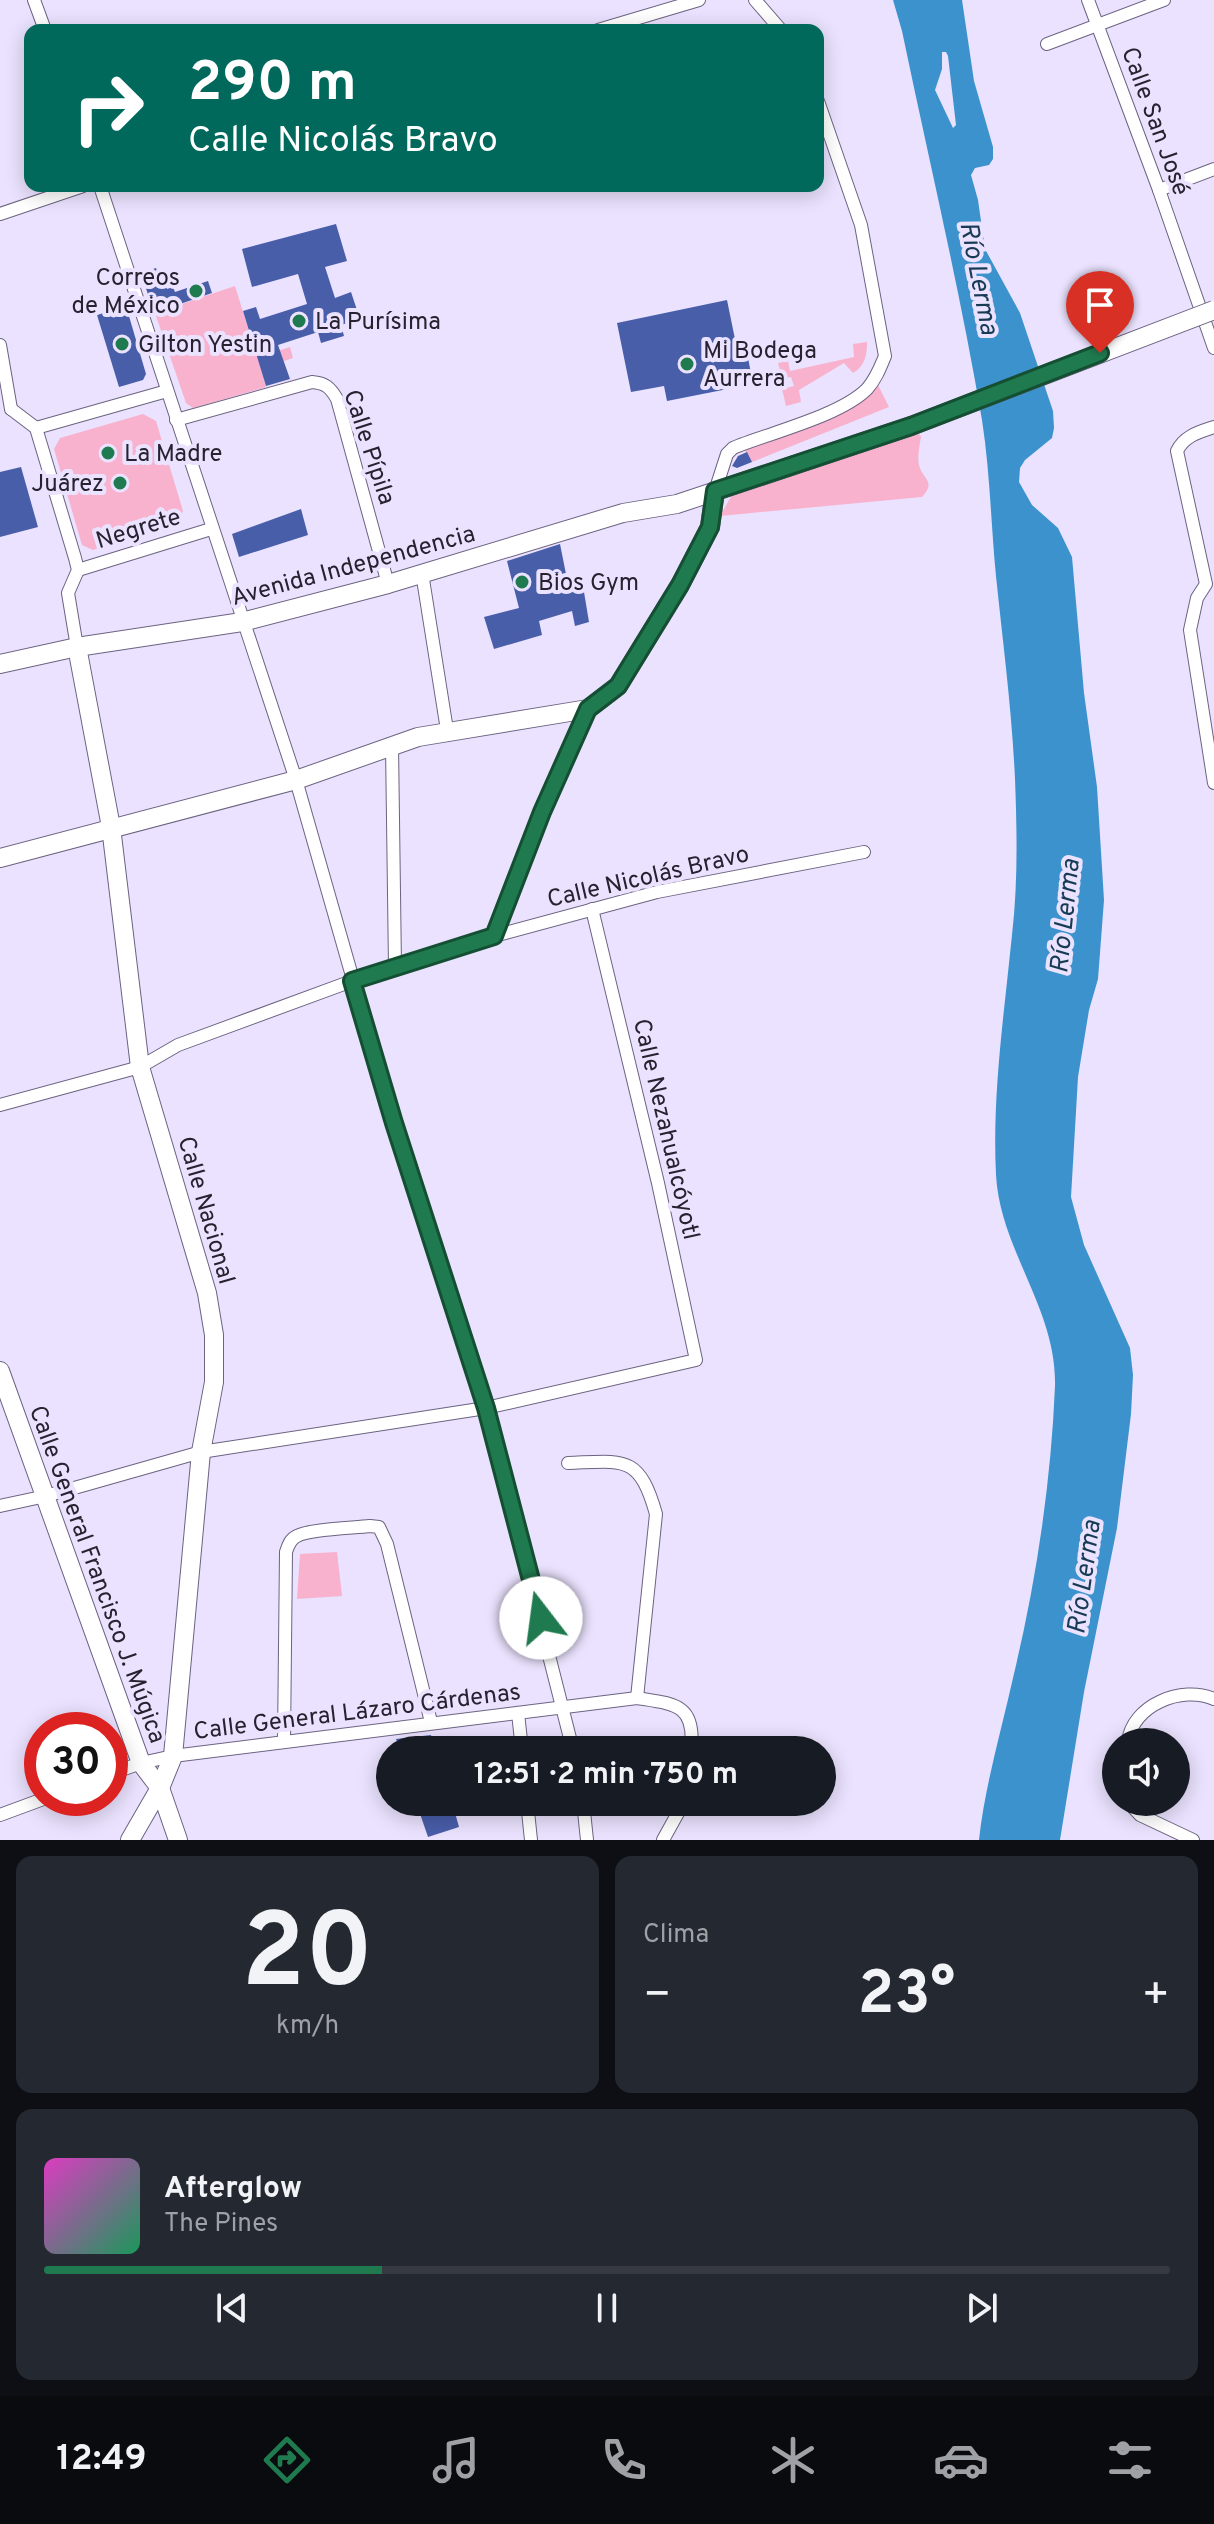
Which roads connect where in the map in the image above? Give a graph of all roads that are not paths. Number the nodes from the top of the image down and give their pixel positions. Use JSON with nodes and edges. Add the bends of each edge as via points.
{"nodes":[{"id":1,"x":34,"y":0,"type":"edge"},
{"id":2,"x":699,"y":0,"type":"edge"},
{"id":3,"x":755,"y":0,"type":"edge"},
{"id":4,"x":1088,"y":0,"type":"edge"},
{"id":5,"x":1164,"y":0,"type":"edge"},
{"id":6,"x":43,"y":24,"type":"edge"},
{"id":7,"x":618,"y":24,"type":"edge"},
{"id":8,"x":776,"y":24,"type":"edge"},
{"id":9,"x":1097,"y":25,"type":"junction"},
{"id":10,"x":1047,"y":44,"type":"dead end"},
{"id":11,"x":824,"y":118,"type":"edge"},
{"id":12,"x":1214,"y":169,"type":"edge"},
{"id":13,"x":1159,"y":190,"type":"junction"},
{"id":14,"x":65,"y":192,"type":"edge"},
{"id":15,"x":102,"y":192,"type":"edge"},
{"id":16,"x":0,"y":214,"type":"edge"},
{"id":17,"x":1214,"y":310,"type":"edge"},
{"id":18,"x":0,"y":345,"type":"edge"},
{"id":19,"x":1214,"y":348,"type":"edge"},
{"id":20,"x":167,"y":391,"type":"junction"},
{"id":21,"x":5,"y":410,"type":"edge"},
{"id":22,"x":176,"y":420,"type":"junction"},
{"id":23,"x":1214,"y":427,"type":"edge"},
{"id":24,"x":36,"y":428,"type":"junction"},
{"id":25,"x":715,"y":491,"type":"junction"},
{"id":26,"x":211,"y":529,"type":"junction"},
{"id":27,"x":78,"y":570,"type":"junction"},
{"id":28,"x":422,"y":573,"type":"junction"},
{"id":29,"x":1210,"y":583,"type":"edge"},
{"id":30,"x":388,"y":584,"type":"junction"},
{"id":31,"x":242,"y":622,"type":"junction"},
{"id":32,"x":77,"y":647,"type":"junction"},
{"id":33,"x":0,"y":664,"type":"edge"},
{"id":34,"x":588,"y":709,"type":"junction"},
{"id":35,"x":447,"y":730,"type":"junction"},
{"id":36,"x":392,"y":745,"type":"junction"},
{"id":37,"x":1213,"y":775,"type":"edge"},
{"id":38,"x":296,"y":780,"type":"junction"},
{"id":39,"x":111,"y":827,"type":"junction"},
{"id":40,"x":864,"y":852,"type":"dead end"},
{"id":41,"x":0,"y":858,"type":"edge"},
{"id":42,"x":592,"y":909,"type":"junction"},
{"id":43,"x":494,"y":936,"type":"junction"},
{"id":44,"x":395,"y":967,"type":"junction"},
{"id":45,"x":352,"y":981,"type":"junction"},
{"id":46,"x":140,"y":1067,"type":"junction"},
{"id":47,"x":0,"y":1105,"type":"edge"},
{"id":48,"x":0,"y":1371,"type":"edge"},
{"id":49,"x":486,"y":1408,"type":"junction"},
{"id":50,"x":201,"y":1452,"type":"junction"},
{"id":51,"x":568,"y":1463,"type":"dead end"},
{"id":52,"x":46,"y":1496,"type":"junction"},
{"id":53,"x":0,"y":1506,"type":"edge"},
{"id":54,"x":637,"y":1698,"type":"junction"},
{"id":55,"x":1214,"y":1699,"type":"edge"},
{"id":56,"x":564,"y":1708,"type":"junction"},
{"id":57,"x":518,"y":1713,"type":"junction"},
{"id":58,"x":431,"y":1722,"type":"junction"},
{"id":59,"x":1130,"y":1728,"type":"edge"},
{"id":60,"x":520,"y":1736,"type":"edge"},
{"id":61,"x":570,"y":1736,"type":"edge"},
{"id":62,"x":691,"y":1736,"type":"edge"},
{"id":63,"x":284,"y":1741,"type":"junction"},
{"id":64,"x":173,"y":1756,"type":"junction"},
{"id":65,"x":141,"y":1763,"type":"junction"},
{"id":66,"x":128,"y":1768,"type":"edge"},
{"id":67,"x":160,"y":1788,"type":"junction"},
{"id":68,"x":24,"y":1806,"type":"edge"},
{"id":69,"x":0,"y":1815,"type":"edge"},
{"id":70,"x":528,"y":1816,"type":"edge"},
{"id":71,"x":584,"y":1816,"type":"edge"},
{"id":72,"x":676,"y":1816,"type":"edge"},
{"id":73,"x":1142,"y":1816,"type":"edge"},
{"id":74,"x":130,"y":1840,"type":"edge"},
{"id":75,"x":178,"y":1840,"type":"edge"},
{"id":76,"x":531,"y":1840,"type":"edge"},
{"id":77,"x":587,"y":1840,"type":"edge"},
{"id":78,"x":663,"y":1840,"type":"edge"},
{"id":79,"x":1193,"y":1840,"type":"edge"}],
"edges":[{"from":1,"to":6,"type":"street"},
{"from":2,"to":7,"type":"street"},
{"from":3,"to":8,"type":"street"},
{"from":4,"to":9,"type":"street","name":"Calle San José"},
{"from":5,"to":9,"type":"street"},
{"from":9,"to":10,"type":"street"},
{"from":9,"to":13,"type":"street","name":"Calle San José"},
{"from":11,"to":25,"type":"street","via":[[861,225],[885,356],[864,391],[810,420],[733,448]]},
{"from":12,"to":13,"type":"street"},
{"from":13,"to":19,"type":"street","name":"Calle San José"},
{"from":14,"to":16,"type":"street"},
{"from":15,"to":20,"type":"street"},
{"from":17,"to":25,"type":"street","name":"Avenida Independencia","bridge":true,"via":[[911,426]]},
{"from":18,"to":21,"type":"street"},
{"from":20,"to":22,"type":"street"},
{"from":20,"to":24,"type":"street"},
{"from":21,"to":24,"type":"street"},
{"from":22,"to":26,"type":"street"},
{"from":22,"to":30,"type":"street","name":"Calle Pípila","via":[[312,382],[331,388]]},
{"from":23,"to":29,"type":"street","via":[[1190,436],[1177,451]]},
{"from":24,"to":27,"type":"street"},
{"from":25,"to":28,"type":"street","name":"Avenida Independencia"},
{"from":25,"to":34,"type":"street","via":[[710,527],[680,585],[618,686]]},
{"from":26,"to":27,"type":"street","name":"Negrete"},
{"from":26,"to":31,"type":"street"},
{"from":27,"to":32,"type":"street","via":[[68,593]]},
{"from":28,"to":30,"type":"street","name":"Avenida Independencia"},
{"from":28,"to":35,"type":"street"},
{"from":29,"to":37,"type":"street","via":[[1197,598],[1190,630]]},
{"from":30,"to":31,"type":"street","name":"Avenida Independencia"},
{"from":31,"to":32,"type":"street","name":"Avenida Independencia"},
{"from":31,"to":38,"type":"street"},
{"from":32,"to":33,"type":"street","name":"Avenida Independencia"},
{"from":32,"to":39,"type":"street","name":"Calle Nacional"},
{"from":34,"to":35,"type":"street"},
{"from":34,"to":43,"type":"street"},
{"from":35,"to":36,"type":"street"},
{"from":36,"to":38,"type":"street"},
{"from":36,"to":44,"type":"street"},
{"from":38,"to":39,"type":"street"},
{"from":38,"to":45,"type":"street"},
{"from":39,"to":41,"type":"street"},
{"from":39,"to":46,"type":"street","name":"Calle Nacional"},
{"from":40,"to":42,"type":"street","name":"Calle Nicolás Bravo"},
{"from":42,"to":43,"type":"street","name":"Calle Nicolás Bravo"},
{"from":42,"to":49,"type":"street","name":"Calle Nezahualcóyotl","via":[[696,1360]]},
{"from":43,"to":44,"type":"street","name":"Calle Nicolás Bravo"},
{"from":44,"to":45,"type":"street","name":"Calle Nicolás Bravo"},
{"from":45,"to":46,"type":"street","name":"Calle Nicolás Bravo","via":[[178,1045]]},
{"from":45,"to":49,"type":"street"},
{"from":46,"to":47,"type":"street","name":"Calle Nicolás Bravo"},
{"from":46,"to":50,"type":"street","name":"Calle Nacional","via":[[207,1293],[214,1335],[214,1382]]},
{"from":48,"to":52,"type":"street","name":"Calle General Francisco J. Múgica"},
{"from":49,"to":50,"type":"street"},
{"from":49,"to":56,"type":"street"},
{"from":50,"to":52,"type":"street"},
{"from":50,"to":64,"type":"street","name":"Calle Nacional"},
{"from":51,"to":54,"type":"street","via":[[617,1461],[634,1468],[648,1487],[656,1514]]},
{"from":52,"to":53,"type":"street"},
{"from":52,"to":65,"type":"street","name":"Calle General Francisco J. Múgica"},
{"from":54,"to":56,"type":"street","name":"Calle General Lázaro Cárdenas"},
{"from":54,"to":62,"type":"street","name":"Calle General Lázaro Cárdenas","via":[[680,1707],[691,1719]]},
{"from":55,"to":59,"type":"street","via":[[1198,1693],[1172,1698],[1139,1714]]},
{"from":56,"to":57,"type":"street","name":"Calle General Lázaro Cárdenas"},
{"from":56,"to":61,"type":"street"},
{"from":57,"to":58,"type":"street","name":"Calle General Lázaro Cárdenas"},
{"from":57,"to":60,"type":"street"},
{"from":58,"to":63,"type":"street","name":"Calle General Lázaro Cárdenas"},
{"from":58,"to":63,"type":"street","via":[[387,1544],[379,1527],[370,1526],[296,1536],[289,1543]]},
{"from":63,"to":64,"type":"street","name":"Calle General Lázaro Cárdenas"},
{"from":64,"to":65,"type":"street","name":"Calle General Lázaro Cárdenas"},
{"from":64,"to":67,"type":"street","name":"Calle Nacional"},
{"from":65,"to":66,"type":"street","name":"Calle General Lázaro Cárdenas"},
{"from":65,"to":67,"type":"street","name":"Calle General Francisco J. Múgica"},
{"from":67,"to":74,"type":"street","name":"Calle Nacional"},
{"from":67,"to":75,"type":"street","name":"Calle General Francisco J. Múgica"},
{"from":68,"to":69,"type":"street"},
{"from":70,"to":76,"type":"street"},
{"from":71,"to":77,"type":"street"},
{"from":72,"to":78,"type":"street"},
{"from":73,"to":79,"type":"street"}]}
